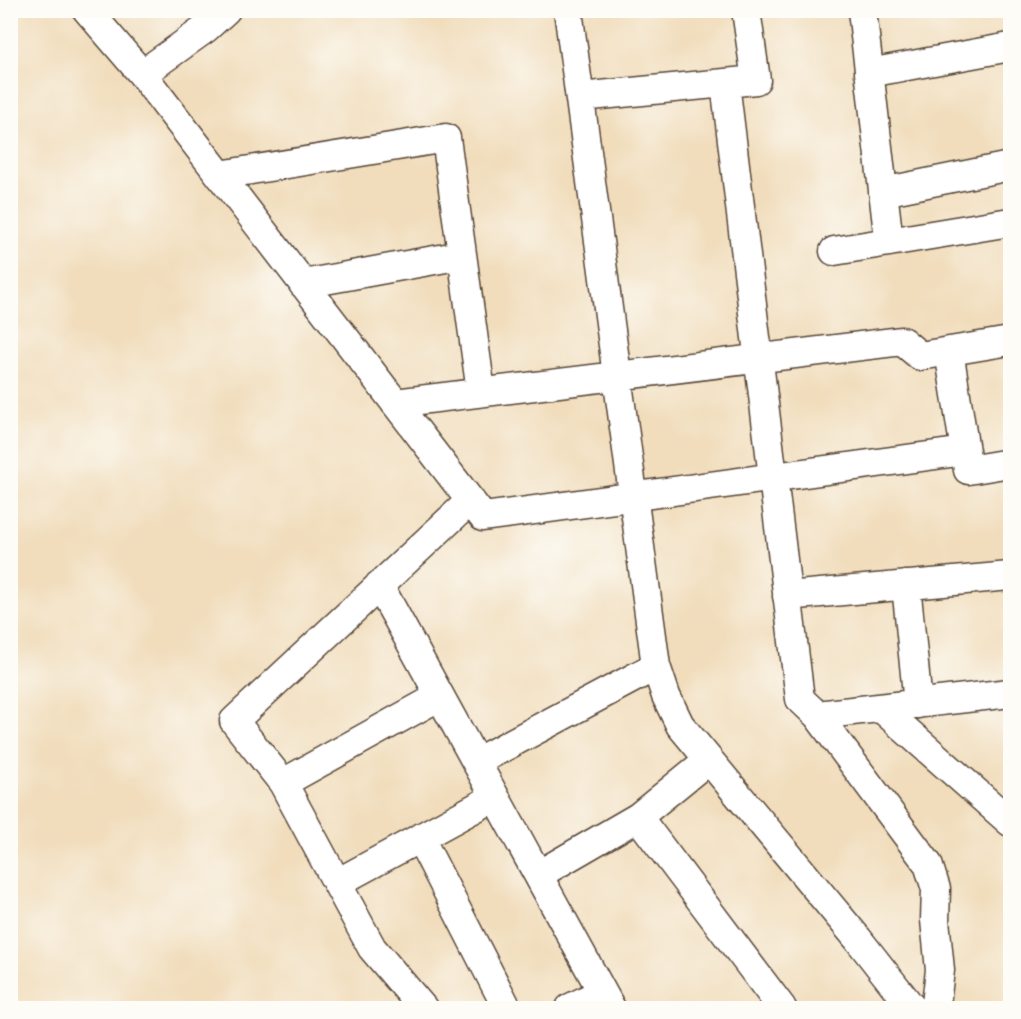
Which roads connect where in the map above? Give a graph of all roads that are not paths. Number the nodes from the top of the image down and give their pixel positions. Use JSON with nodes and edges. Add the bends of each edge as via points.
{"nodes":[{"id":1,"x":87,"y":10,"type":"edge"},
{"id":2,"x":226,"y":10,"type":"edge"},
{"id":3,"x":568,"y":10,"type":"edge"},
{"id":4,"x":746,"y":10,"type":"edge"},
{"id":5,"x":862,"y":10,"type":"edge"},
{"id":6,"x":1011,"y":47,"type":"edge"},
{"id":7,"x":869,"y":73,"type":"junction"},
{"id":8,"x":142,"y":74,"type":"junction"},
{"id":9,"x":725,"y":83,"type":"junction"},
{"id":10,"x":580,"y":97,"type":"junction"},
{"id":11,"x":1011,"y":166,"type":"edge"},
{"id":12,"x":220,"y":175,"type":"junction"},
{"id":13,"x":883,"y":192,"type":"junction"},
{"id":14,"x":1011,"y":222,"type":"edge"},
{"id":15,"x":889,"y":242,"type":"junction"},
{"id":16,"x":834,"y":251,"type":"dead end"},
{"id":17,"x":462,"y":255,"type":"junction"},
{"id":18,"x":303,"y":284,"type":"junction"},
{"id":19,"x":1011,"y":341,"type":"edge"},
{"id":20,"x":950,"y":351,"type":"junction"},
{"id":21,"x":759,"y":358,"type":"junction"},
{"id":22,"x":617,"y":376,"type":"junction"},
{"id":23,"x":481,"y":392,"type":"junction"},
{"id":24,"x":395,"y":403,"type":"junction"},
{"id":25,"x":965,"y":451,"type":"junction"},
{"id":26,"x":1011,"y":463,"type":"edge"},
{"id":27,"x":773,"y":477,"type":"junction"},
{"id":28,"x":634,"y":496,"type":"junction"},
{"id":29,"x":470,"y":501,"type":"junction"},
{"id":30,"x":1011,"y":576,"type":"edge"},
{"id":31,"x":379,"y":585,"type":"junction"},
{"id":32,"x":906,"y":585,"type":"junction"},
{"id":33,"x":787,"y":596,"type":"junction"},
{"id":34,"x":656,"y":666,"type":"junction"},
{"id":35,"x":1011,"y":693,"type":"edge"},
{"id":36,"x":440,"y":696,"type":"junction"},
{"id":37,"x":918,"y":704,"type":"junction"},
{"id":38,"x":881,"y":708,"type":"junction"},
{"id":39,"x":816,"y":715,"type":"junction"},
{"id":40,"x":708,"y":760,"type":"junction"},
{"id":41,"x":477,"y":762,"type":"junction"},
{"id":42,"x":283,"y":783,"type":"junction"},
{"id":43,"x":495,"y":797,"type":"junction"},
{"id":44,"x":638,"y":817,"type":"junction"},
{"id":45,"x":1008,"y":818,"type":"edge"},
{"id":46,"x":420,"y":838,"type":"junction"},
{"id":47,"x":538,"y":875,"type":"junction"},
{"id":48,"x":337,"y":883,"type":"junction"},
{"id":49,"x":607,"y":1000,"type":"edge"},
{"id":50,"x":423,"y":1008,"type":"edge"},
{"id":51,"x":507,"y":1008,"type":"edge"},
{"id":52,"x":570,"y":1008,"type":"edge"},
{"id":53,"x":782,"y":1008,"type":"edge"},
{"id":54,"x":912,"y":1008,"type":"edge"},
{"id":55,"x":933,"y":1008,"type":"edge"}],
"edges":[{"from":1,"to":8,"type":"street"},
{"from":2,"to":8,"type":"street"},
{"from":3,"to":10,"type":"street"},
{"from":4,"to":9,"type":"street","via":[[756,80]]},
{"from":5,"to":7,"type":"street"},
{"from":6,"to":7,"type":"street"},
{"from":7,"to":13,"type":"street"},
{"from":8,"to":12,"type":"street"},
{"from":9,"to":10,"type":"street"},
{"from":9,"to":21,"type":"street"},
{"from":10,"to":22,"type":"street"},
{"from":11,"to":13,"type":"street"},
{"from":12,"to":17,"type":"street","via":[[446,138]]},
{"from":12,"to":18,"type":"street"},
{"from":13,"to":15,"type":"street"},
{"from":14,"to":15,"type":"street"},
{"from":15,"to":16,"type":"street"},
{"from":17,"to":18,"type":"street"},
{"from":17,"to":23,"type":"street"},
{"from":18,"to":24,"type":"street"},
{"from":19,"to":20,"type":"street"},
{"from":20,"to":21,"type":"street","via":[[920,356],[902,341]]},
{"from":20,"to":25,"type":"street"},
{"from":21,"to":22,"type":"street"},
{"from":21,"to":27,"type":"street"},
{"from":22,"to":23,"type":"street"},
{"from":22,"to":28,"type":"street"},
{"from":23,"to":24,"type":"street"},
{"from":24,"to":29,"type":"street"},
{"from":25,"to":26,"type":"street","via":[[968,470]]},
{"from":25,"to":27,"type":"street"},
{"from":27,"to":28,"type":"street"},
{"from":27,"to":33,"type":"street"},
{"from":28,"to":29,"type":"street","via":[[483,517]]},
{"from":28,"to":34,"type":"street"},
{"from":29,"to":31,"type":"street"},
{"from":30,"to":32,"type":"street"},
{"from":31,"to":36,"type":"street"},
{"from":31,"to":42,"type":"street","via":[[234,721]]},
{"from":32,"to":33,"type":"street"},
{"from":32,"to":37,"type":"street"},
{"from":33,"to":39,"type":"street","via":[[800,699]]},
{"from":34,"to":40,"type":"street","via":[[680,725]]},
{"from":34,"to":41,"type":"street"},
{"from":35,"to":37,"type":"street"},
{"from":36,"to":41,"type":"street"},
{"from":36,"to":42,"type":"street"},
{"from":37,"to":38,"type":"street"},
{"from":38,"to":39,"type":"street"},
{"from":38,"to":45,"type":"street"},
{"from":39,"to":55,"type":"street","via":[[928,864],[936,889],[940,970]]},
{"from":40,"to":44,"type":"street"},
{"from":40,"to":54,"type":"street"},
{"from":41,"to":43,"type":"street"},
{"from":42,"to":48,"type":"street"},
{"from":43,"to":46,"type":"street"},
{"from":43,"to":47,"type":"street"},
{"from":44,"to":47,"type":"street"},
{"from":44,"to":53,"type":"street"},
{"from":46,"to":48,"type":"street"},
{"from":46,"to":51,"type":"street"},
{"from":47,"to":49,"type":"street"},
{"from":48,"to":50,"type":"street","via":[[372,948]]},
{"from":49,"to":52,"type":"street"}]}
